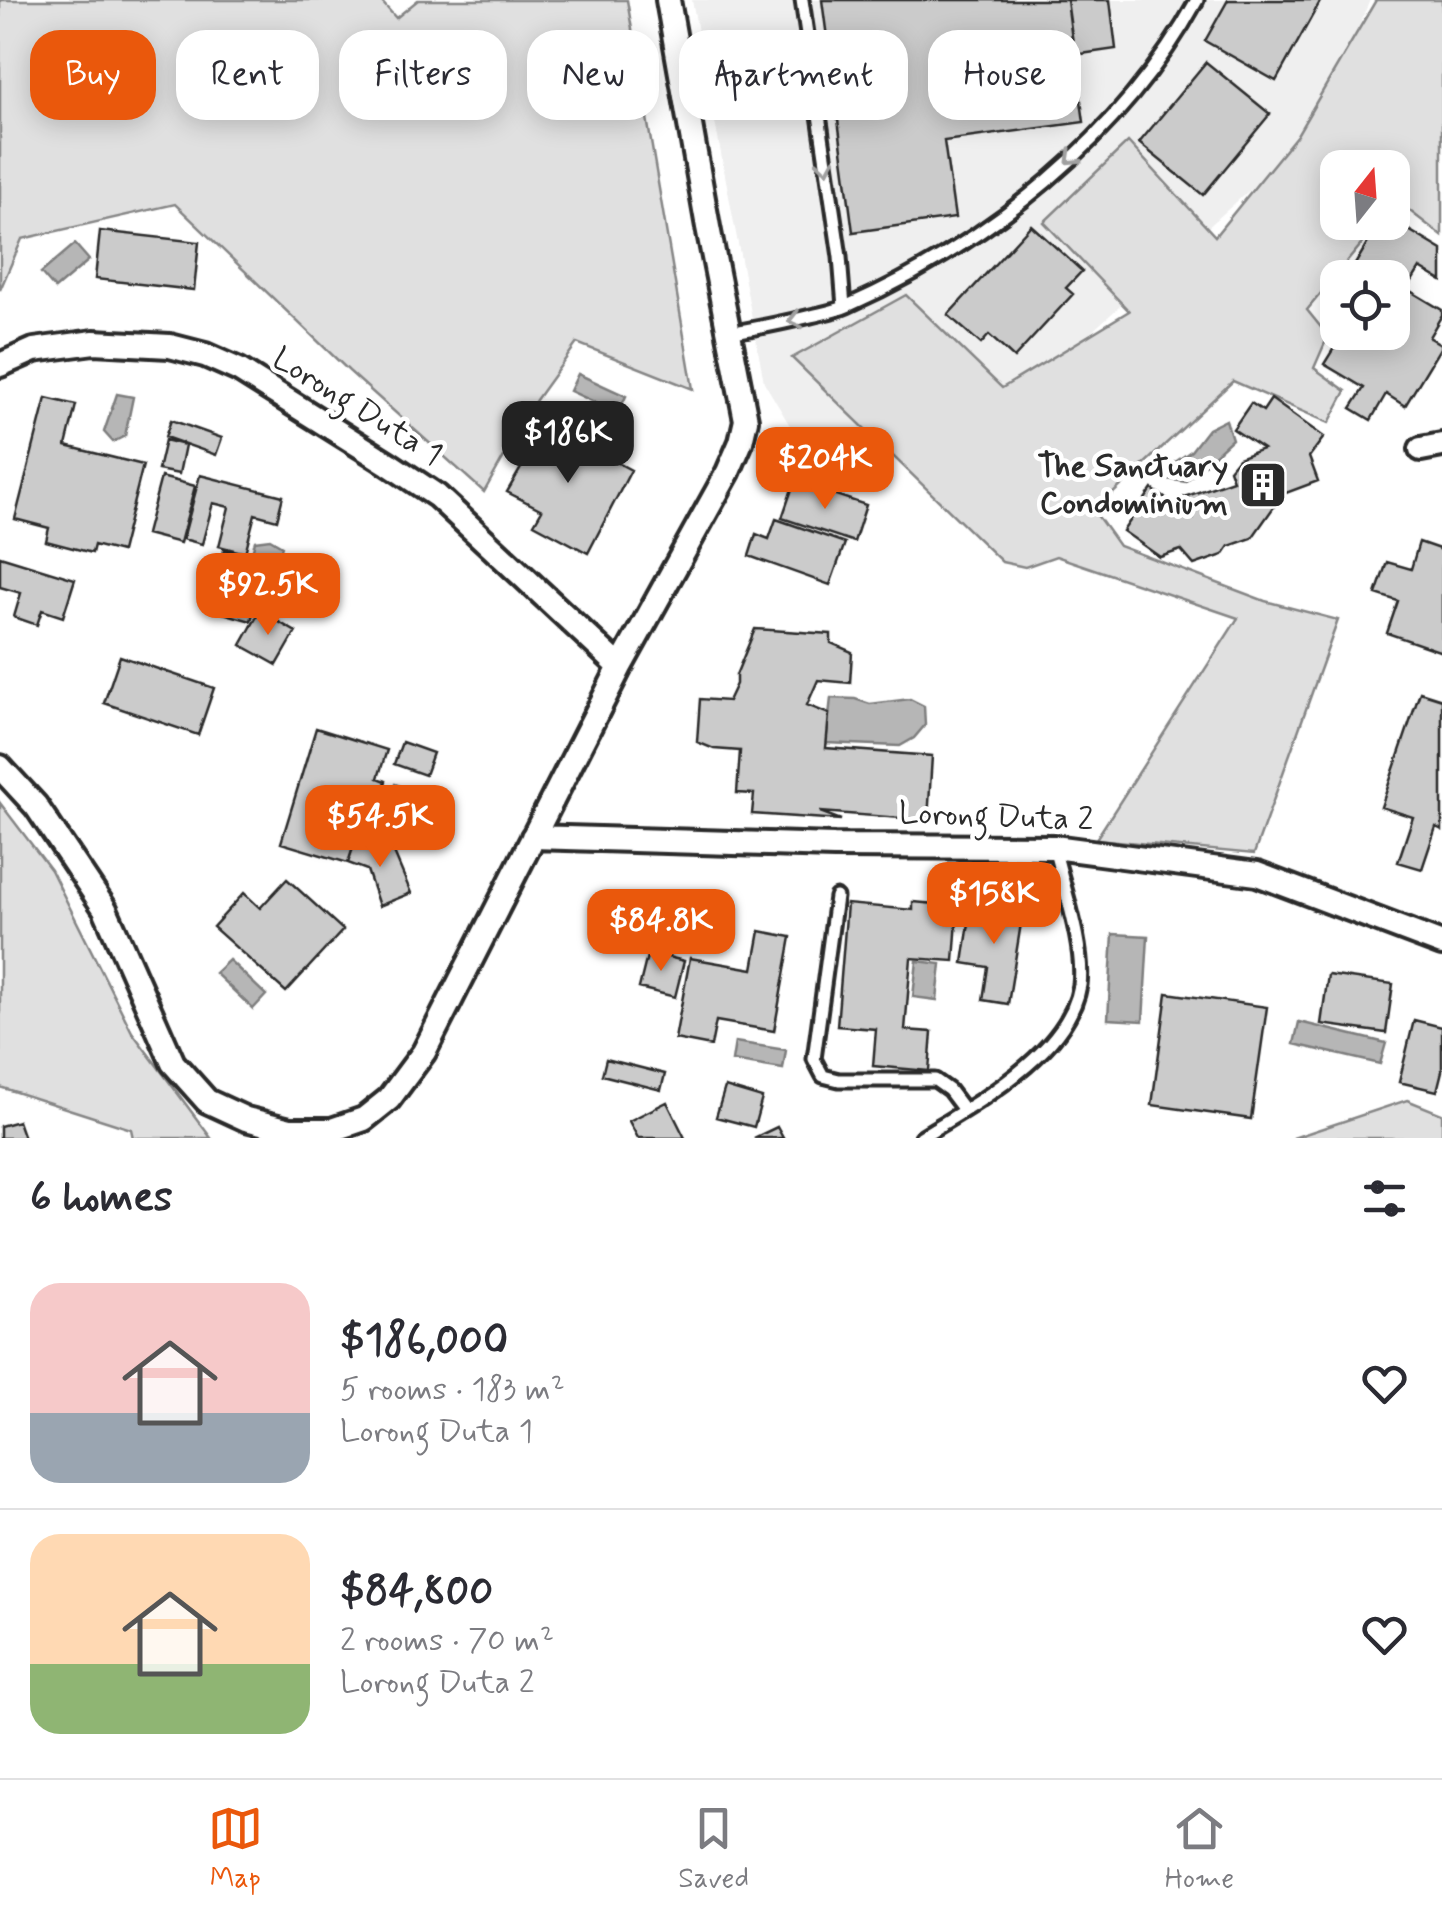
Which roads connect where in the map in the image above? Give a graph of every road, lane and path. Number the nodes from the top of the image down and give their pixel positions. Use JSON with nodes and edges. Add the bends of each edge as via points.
{"nodes":[{"id":1,"x":668,"y":0,"type":"edge"},
{"id":2,"x":802,"y":0,"type":"edge"},
{"id":3,"x":1197,"y":0,"type":"edge"},
{"id":4,"x":844,"y":308,"type":"junction"},
{"id":5,"x":729,"y":332,"type":"junction"},
{"id":6,"x":0,"y":365,"type":"edge"},
{"id":7,"x":620,"y":667,"type":"junction"},
{"id":8,"x":0,"y":766,"type":"edge"},
{"id":9,"x":533,"y":837,"type":"junction"},
{"id":10,"x":1054,"y":848,"type":"junction"},
{"id":11,"x":836,"y":896,"type":"dead end"},
{"id":12,"x":1442,"y":944,"type":"edge"},
{"id":13,"x":964,"y":1110,"type":"junction"},
{"id":14,"x":921,"y":1137,"type":"edge"}],
"edges":[{"from":1,"to":5,"type":"street"},
{"from":2,"to":4,"type":"lane","one_way":true},
{"from":3,"to":4,"type":"lane","one_way":true,"via":[[1141,86],[1040,187],[941,257]]},
{"from":4,"to":5,"type":"lane","one_way":true},
{"from":5,"to":7,"type":"street","via":[[746,420],[741,442]]},
{"from":6,"to":7,"type":"street","name":"Lorong Duta 1","via":[[34,350],[94,342],[170,346],[238,370],[436,496]]},
{"from":7,"to":9,"type":"street"},
{"from":8,"to":9,"type":"street","via":[[36,806],[105,909],[173,1063],[207,1101],[290,1130],[332,1130],[364,1119],[389,1099],[424,1052]]},
{"from":9,"to":10,"type":"street","name":"Lorong Duta 2"},
{"from":10,"to":12,"type":"street","name":"Lorong Duta 2","via":[[1257,874]]},
{"from":10,"to":13,"type":"lane","via":[[1079,950],[1073,1007],[1015,1078]]},
{"from":11,"to":13,"type":"lane","via":[[814,1059],[823,1076],[936,1080]]},
{"from":13,"to":14,"type":"lane"}]}
